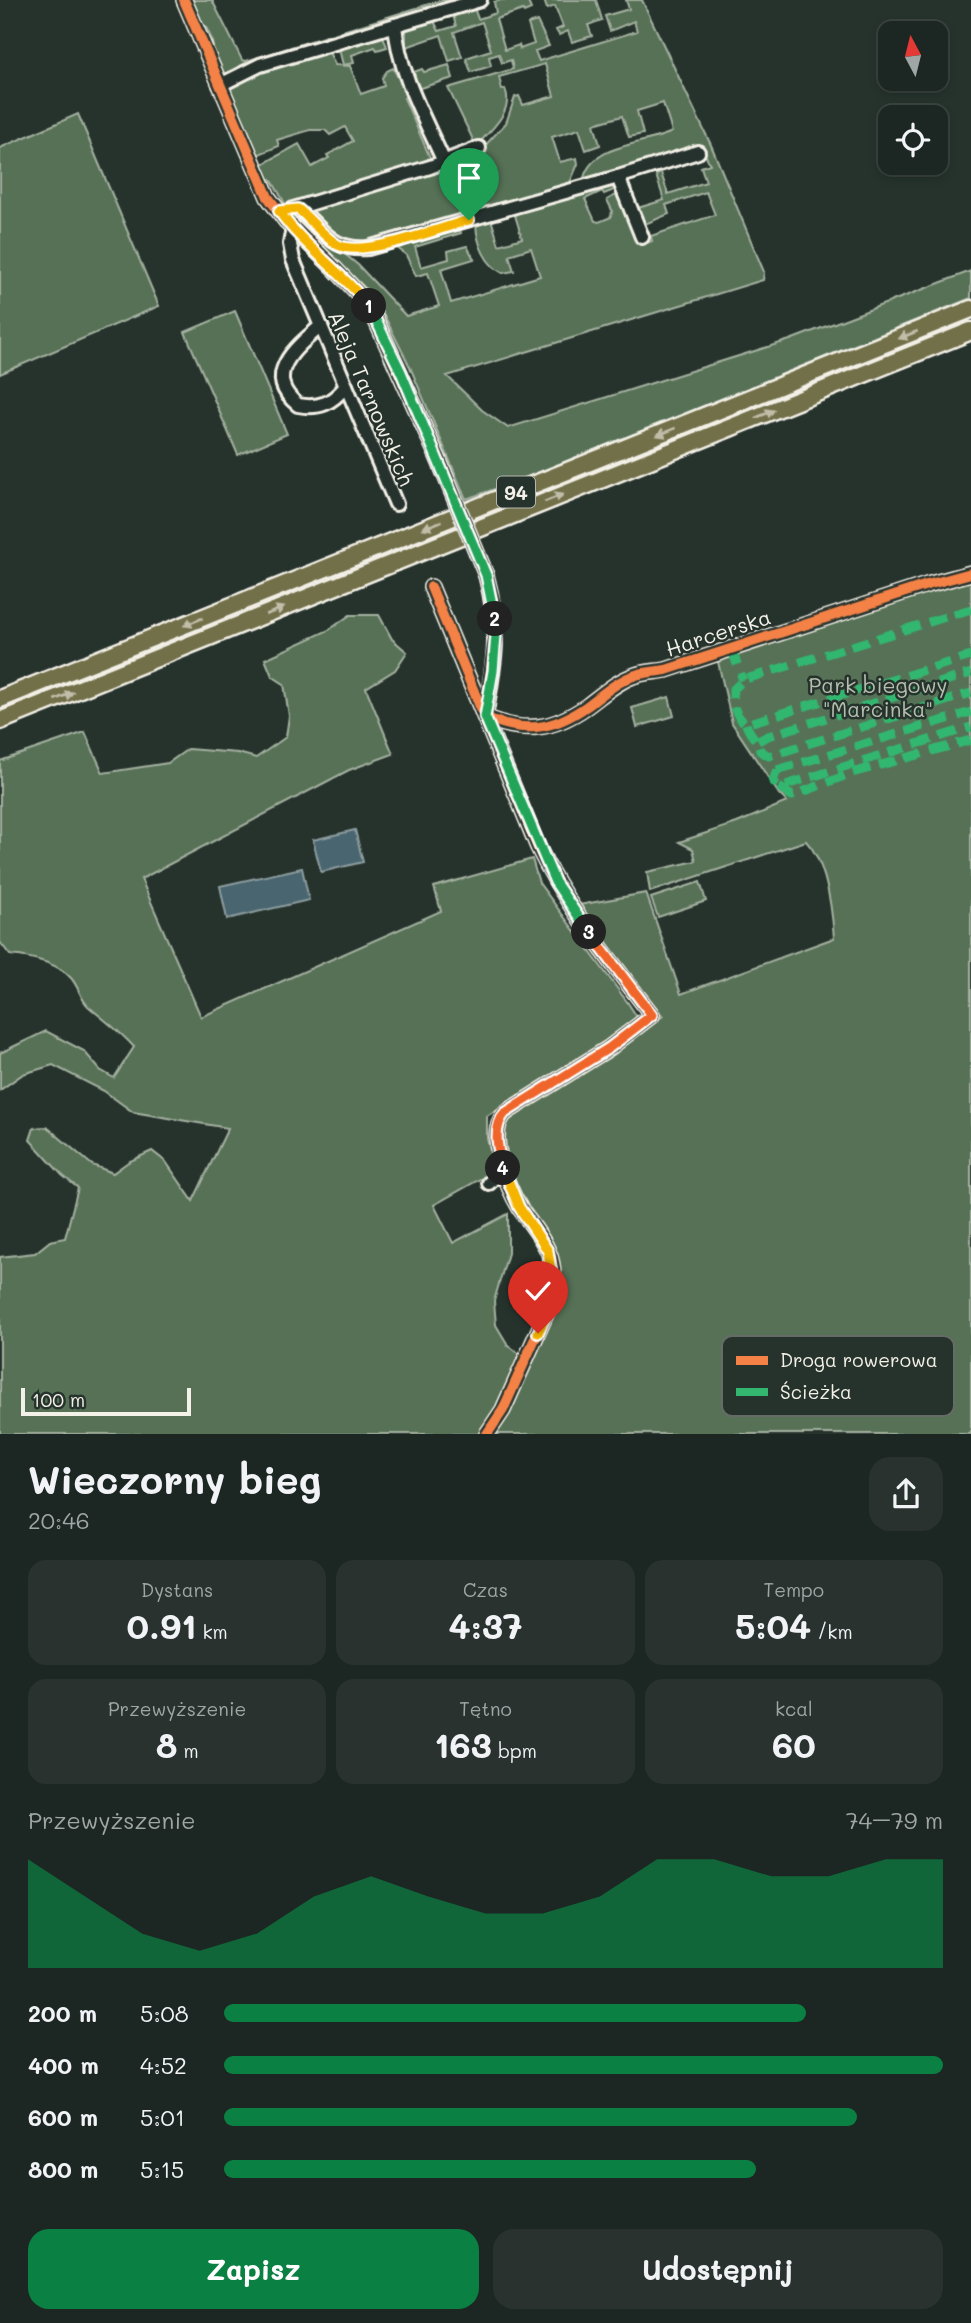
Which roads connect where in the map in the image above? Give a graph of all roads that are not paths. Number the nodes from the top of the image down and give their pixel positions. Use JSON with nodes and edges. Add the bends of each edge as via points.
{"nodes":[{"id":1,"x":184,"y":0,"type":"edge"},
{"id":2,"x":480,"y":0,"type":"edge"},
{"id":3,"x":394,"y":25,"type":"junction"},
{"id":4,"x":220,"y":85,"type":"junction"},
{"id":5,"x":479,"y":148,"type":"dead end"},
{"id":6,"x":698,"y":152,"type":"dead end"},
{"id":7,"x":444,"y":162,"type":"junction"},
{"id":8,"x":618,"y":177,"type":"junction"},
{"id":9,"x":298,"y":209,"type":"junction"},
{"id":10,"x":279,"y":211,"type":"junction"},
{"id":11,"x":293,"y":228,"type":"junction"},
{"id":12,"x":642,"y":237,"type":"dead end"},
{"id":13,"x":971,"y":309,"type":"edge"},
{"id":14,"x":321,"y":326,"type":"junction"},
{"id":15,"x":971,"y":331,"type":"edge"},
{"id":16,"x":346,"y":386,"type":"junction"},
{"id":17,"x":396,"y":505,"type":"dead end"},
{"id":18,"x":971,"y":573,"type":"edge"},
{"id":19,"x":431,"y":587,"type":"dead end"},
{"id":20,"x":0,"y":699,"type":"edge"},
{"id":21,"x":485,"y":717,"type":"junction"},
{"id":22,"x":0,"y":721,"type":"edge"},
{"id":23,"x":503,"y":1168,"type":"junction"},
{"id":24,"x":489,"y":1183,"type":"dead end"},
{"id":25,"x":487,"y":1434,"type":"edge"}],
"edges":[{"from":1,"to":4,"type":"street","name":"Aleja Tarnowskich"},
{"from":2,"to":3,"type":"street"},
{"from":3,"to":4,"type":"street","via":[[260,65]]},
{"from":3,"to":7,"type":"street","via":[[404,73]]},
{"from":4,"to":10,"type":"street","name":"Aleja Tarnowskich","via":[[268,197]]},
{"from":5,"to":7,"type":"street"},
{"from":6,"to":8,"type":"street"},
{"from":7,"to":9,"type":"street"},
{"from":8,"to":9,"type":"street","via":[[368,248],[352,249],[332,241]]},
{"from":8,"to":12,"type":"street"},
{"from":9,"to":10,"type":"street"},
{"from":10,"to":11,"type":"street","name":"Aleja Tarnowskich"},
{"from":11,"to":14,"type":"street","name":"Aleja Tarnowskich","via":[[293,260]]},
{"from":11,"to":21,"type":"street","name":"Aleja Tarnowskich","bridge":true,"via":[[369,305],[486,575],[496,635]]},
{"from":13,"to":20,"type":"main road","number":"94","one_way":true},
{"from":14,"to":16,"type":"street","name":"Aleja Tarnowskich"},
{"from":14,"to":16,"type":"street","via":[[296,347],[283,366],[286,393],[298,405],[318,407],[335,399]]},
{"from":22,"to":15,"type":"main road","number":"94","one_way":true},
{"from":16,"to":17,"type":"street","name":"Aleja Tarnowskich"},
{"from":18,"to":21,"type":"street","name":"Harcerska","via":[[666,670],[633,676],[559,723],[512,727]]},
{"from":19,"to":21,"type":"street"},
{"from":21,"to":23,"type":"street","via":[[555,882],[652,1015],[499,1119]]},
{"from":23,"to":24,"type":"street"},
{"from":23,"to":25,"type":"street","via":[[519,1207],[548,1251],[554,1290],[503,1410]]}]}
